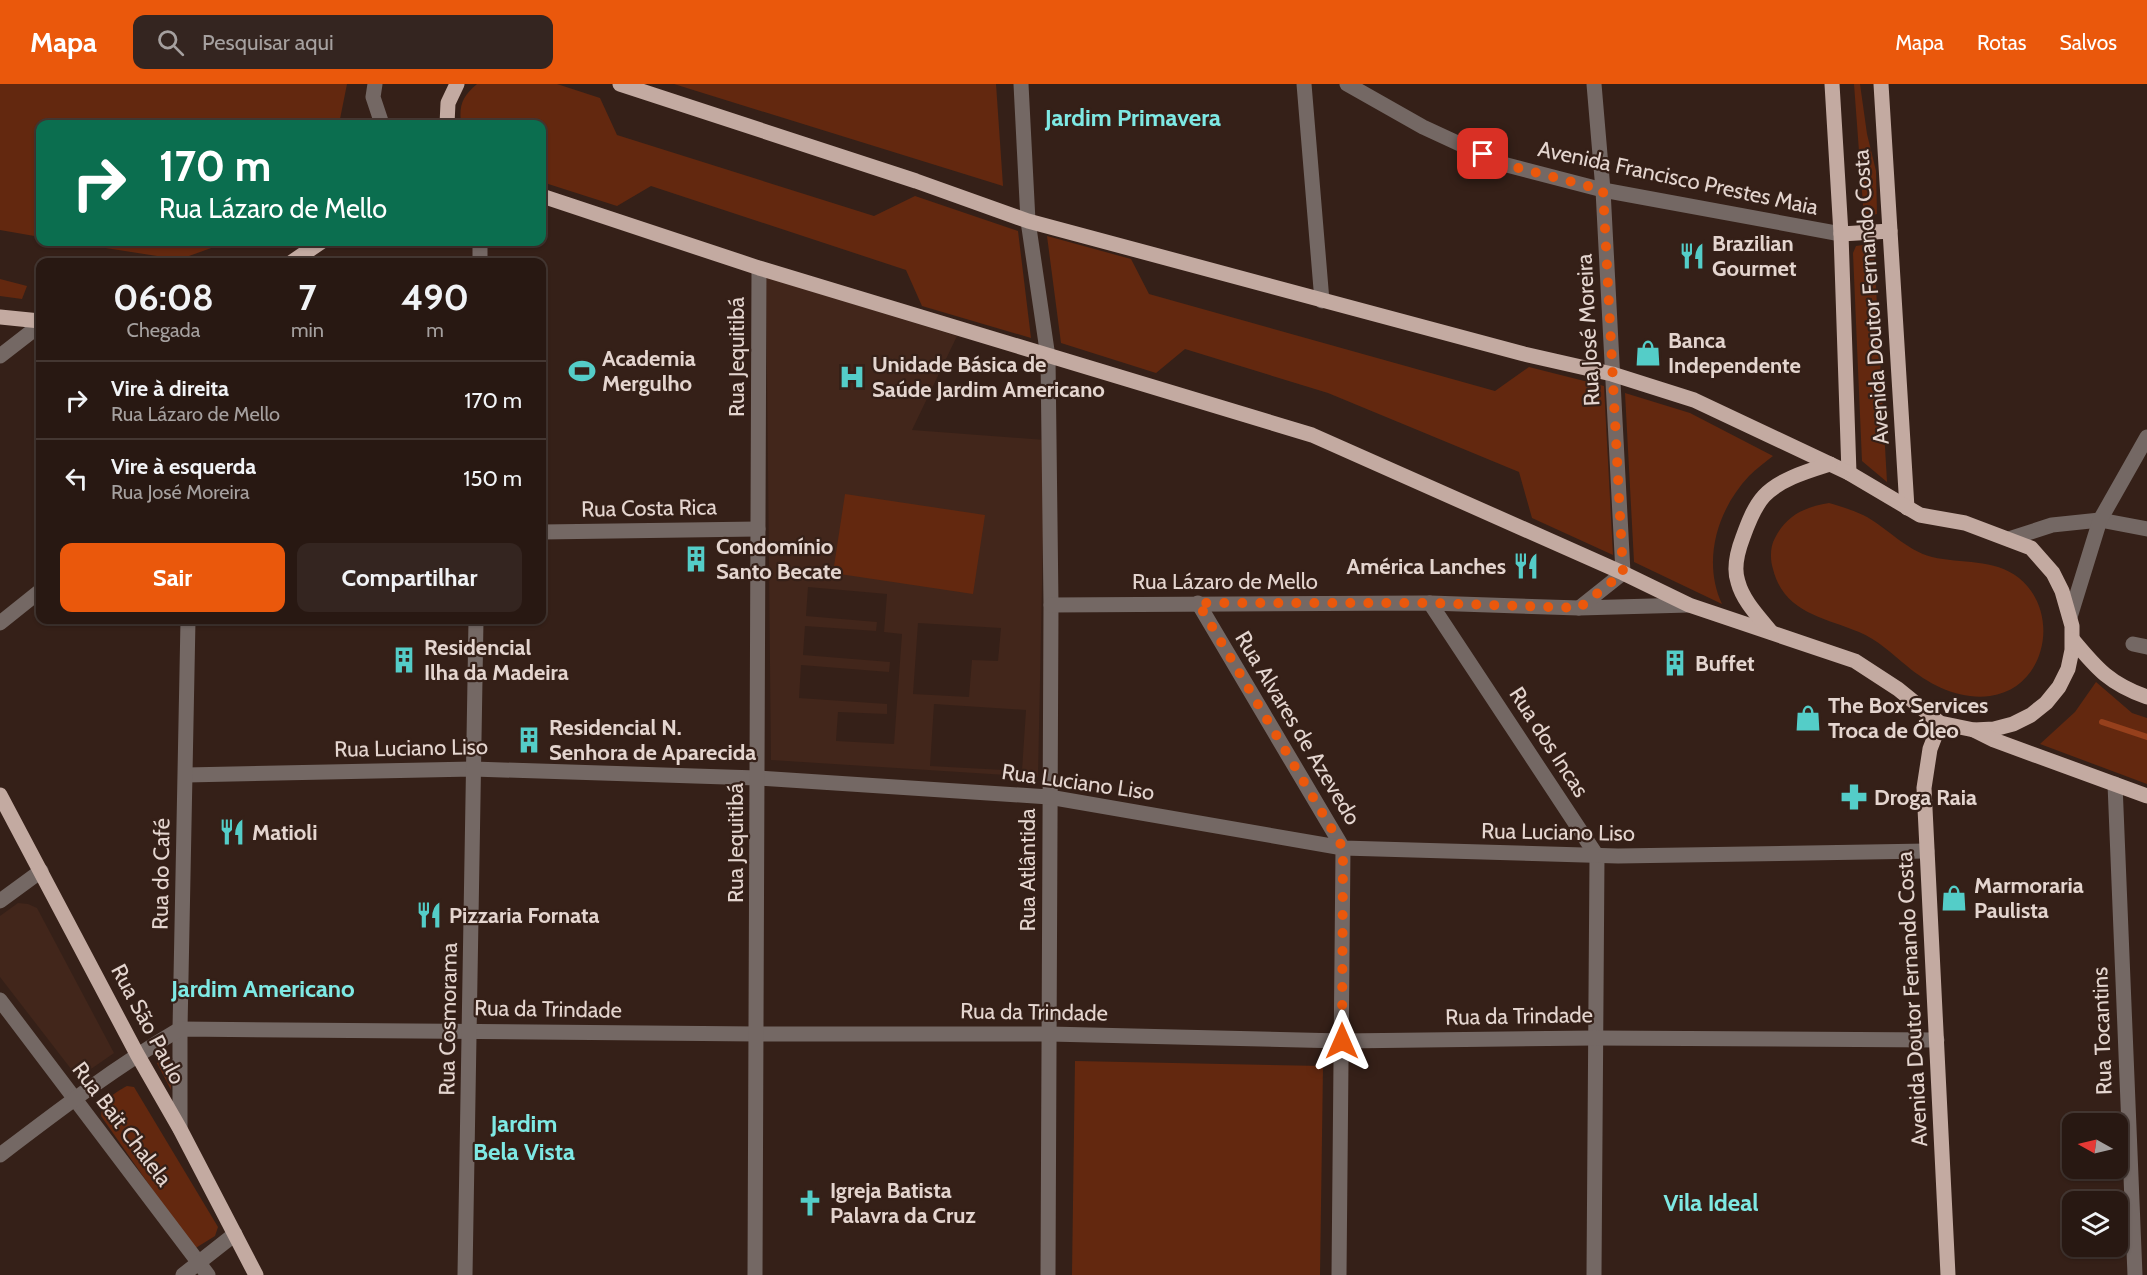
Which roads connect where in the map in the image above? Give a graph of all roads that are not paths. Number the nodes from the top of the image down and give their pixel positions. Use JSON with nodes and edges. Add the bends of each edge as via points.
{"nodes":[{"id":1,"x":375,"y":84,"type":"edge"},
{"id":2,"x":457,"y":84,"type":"edge"},
{"id":3,"x":620,"y":84,"type":"edge"},
{"id":4,"x":1021,"y":84,"type":"edge"},
{"id":5,"x":1304,"y":84,"type":"edge"},
{"id":6,"x":1347,"y":84,"type":"edge"},
{"id":7,"x":1594,"y":84,"type":"edge"},
{"id":8,"x":1832,"y":84,"type":"edge"},
{"id":9,"x":1881,"y":84,"type":"edge"},
{"id":10,"x":381,"y":120,"type":"edge"},
{"id":11,"x":447,"y":120,"type":"edge"},
{"id":12,"x":1603,"y":190,"type":"junction"},
{"id":13,"x":546,"y":197,"type":"edge"},
{"id":14,"x":1028,"y":221,"type":"junction"},
{"id":15,"x":1890,"y":231,"type":"junction"},
{"id":16,"x":1840,"y":234,"type":"junction"},
{"id":17,"x":315,"y":246,"type":"edge"},
{"id":18,"x":298,"y":258,"type":"edge"},
{"id":19,"x":759,"y":268,"type":"junction"},
{"id":20,"x":1322,"y":301,"type":"junction"},
{"id":21,"x":0,"y":317,"type":"edge"},
{"id":22,"x":36,"y":322,"type":"edge"},
{"id":23,"x":36,"y":326,"type":"edge"},
{"id":24,"x":0,"y":356,"type":"edge"},
{"id":25,"x":1048,"y":357,"type":"junction"},
{"id":26,"x":1612,"y":374,"type":"junction"},
{"id":27,"x":2147,"y":437,"type":"edge"},
{"id":28,"x":1830,"y":464,"type":"junction"},
{"id":29,"x":1849,"y":472,"type":"junction"},
{"id":30,"x":1907,"y":508,"type":"junction"},
{"id":31,"x":2100,"y":520,"type":"junction"},
{"id":32,"x":758,"y":529,"type":"junction"},
{"id":33,"x":2147,"y":529,"type":"edge"},
{"id":34,"x":546,"y":532,"type":"edge"},
{"id":35,"x":2009,"y":539,"type":"junction"},
{"id":36,"x":1623,"y":573,"type":"junction"},
{"id":37,"x":36,"y":594,"type":"edge"},
{"id":38,"x":1198,"y":603,"type":"junction"},
{"id":39,"x":1430,"y":603,"type":"junction"},
{"id":40,"x":1051,"y":605,"type":"junction"},
{"id":41,"x":1689,"y":605,"type":"junction"},
{"id":42,"x":1579,"y":608,"type":"junction"},
{"id":43,"x":2070,"y":617,"type":"junction"},
{"id":44,"x":0,"y":623,"type":"edge"},
{"id":45,"x":188,"y":624,"type":"edge"},
{"id":46,"x":476,"y":624,"type":"edge"},
{"id":47,"x":1771,"y":632,"type":"junction"},
{"id":48,"x":2073,"y":640,"type":"junction"},
{"id":49,"x":2147,"y":697,"type":"edge"},
{"id":50,"x":1940,"y":723,"type":"junction"},
{"id":51,"x":1974,"y":730,"type":"junction"},
{"id":52,"x":473,"y":769,"type":"junction"},
{"id":53,"x":186,"y":775,"type":"junction"},
{"id":54,"x":757,"y":778,"type":"junction"},
{"id":55,"x":2115,"y":784,"type":"junction"},
{"id":56,"x":0,"y":795,"type":"edge"},
{"id":57,"x":2147,"y":796,"type":"edge"},
{"id":58,"x":1049,"y":797,"type":"junction"},
{"id":59,"x":1343,"y":848,"type":"junction"},
{"id":60,"x":1927,"y":851,"type":"junction"},
{"id":61,"x":1597,"y":856,"type":"junction"},
{"id":62,"x":42,"y":871,"type":"junction"},
{"id":63,"x":0,"y":900,"type":"edge"},
{"id":64,"x":0,"y":1000,"type":"edge"},
{"id":65,"x":180,"y":1029,"type":"junction"},
{"id":66,"x":471,"y":1030,"type":"junction"},
{"id":67,"x":757,"y":1034,"type":"junction"},
{"id":68,"x":1049,"y":1034,"type":"junction"},
{"id":69,"x":1595,"y":1038,"type":"junction"},
{"id":70,"x":1937,"y":1040,"type":"junction"},
{"id":71,"x":1342,"y":1041,"type":"junction"},
{"id":72,"x":137,"y":1054,"type":"junction"},
{"id":73,"x":74,"y":1098,"type":"junction"},
{"id":74,"x":180,"y":1129,"type":"junction"},
{"id":75,"x":0,"y":1155,"type":"edge"},
{"id":76,"x":235,"y":1234,"type":"junction"},
{"id":77,"x":203,"y":1269,"type":"edge"},
{"id":78,"x":183,"y":1275,"type":"edge"},
{"id":79,"x":256,"y":1275,"type":"edge"},
{"id":80,"x":465,"y":1275,"type":"edge"},
{"id":81,"x":755,"y":1275,"type":"edge"},
{"id":82,"x":1048,"y":1275,"type":"edge"},
{"id":83,"x":1339,"y":1275,"type":"edge"},
{"id":84,"x":1593,"y":1275,"type":"edge"},
{"id":85,"x":1948,"y":1275,"type":"edge"},
{"id":86,"x":2135,"y":1275,"type":"edge"}],
"edges":[{"from":1,"to":10,"type":"street","via":[[373,97]]},
{"from":2,"to":11,"type":"main road","via":[[448,103]]},
{"from":3,"to":14,"type":"main road"},
{"from":4,"to":14,"type":"street","name":"Rua Atlântida"},
{"from":5,"to":20,"type":"street"},
{"from":6,"to":12,"type":"street","name":"Avenida Francisco Prestes Maia","via":[[1423,127],[1503,164]]},
{"from":7,"to":12,"type":"street","name":"Rua José Moreira"},
{"from":8,"to":16,"type":"main road","name":"Avenida Doutor Fernando Costa"},
{"from":9,"to":15,"type":"main road","name":"Avenida Doutor Fernando Costa"},
{"from":12,"to":16,"type":"street","name":"Avenida Francisco Prestes Maia"},
{"from":12,"to":26,"type":"street","name":"Rua José Moreira"},
{"from":13,"to":19,"type":"main road"},
{"from":14,"to":20,"type":"main road"},
{"from":14,"to":25,"type":"street","name":"Rua Atlântida"},
{"from":15,"to":16,"type":"main road"},
{"from":15,"to":30,"type":"main road","name":"Avenida Doutor Fernando Costa"},
{"from":16,"to":29,"type":"main road","name":"Avenida Doutor Fernando Costa"},
{"from":17,"to":18,"type":"main road"},
{"from":19,"to":25,"type":"main road"},
{"from":19,"to":32,"type":"street","name":"Rua Jequitibá"},
{"from":20,"to":26,"type":"main road"},
{"from":21,"to":22,"type":"main road"},
{"from":23,"to":24,"type":"street"},
{"from":25,"to":36,"type":"main road","via":[[1312,435]]},
{"from":25,"to":40,"type":"street","name":"Rua Atlântida"},
{"from":26,"to":28,"type":"main road","via":[[1695,400]]},
{"from":26,"to":36,"type":"street","name":"Rua José Moreira"},
{"from":27,"to":31,"type":"street"},
{"from":28,"to":29,"type":"main road"},
{"from":28,"to":47,"type":"main road","via":[[1779,484],[1765,496],[1740,544],[1737,581],[1745,599]]},
{"from":29,"to":30,"type":"main road"},
{"from":30,"to":35,"type":"main road"},
{"from":31,"to":33,"type":"street"},
{"from":31,"to":35,"type":"street","via":[[2052,525]]},
{"from":31,"to":43,"type":"street"},
{"from":32,"to":34,"type":"street","name":"Rua Costa Rica"},
{"from":32,"to":54,"type":"street","name":"Rua Jequitibá"},
{"from":35,"to":43,"type":"main road","via":[[2031,548],[2046,563],[2062,591]]},
{"from":36,"to":41,"type":"main road"},
{"from":36,"to":42,"type":"street"},
{"from":37,"to":44,"type":"street"},
{"from":38,"to":39,"type":"street","name":"Rua Lázaro de Mello"},
{"from":38,"to":40,"type":"street","name":"Rua Lázaro de Mello"},
{"from":38,"to":59,"type":"street","name":"Rua Alvares de Azevedo"},
{"from":39,"to":42,"type":"street","name":"Rua Lázaro de Mello"},
{"from":39,"to":61,"type":"street","name":"Rua dos Incas"},
{"from":40,"to":58,"type":"street","name":"Rua Atlântida"},
{"from":41,"to":42,"type":"street","name":"Rua Lázaro de Mello"},
{"from":41,"to":47,"type":"main road"},
{"from":43,"to":48,"type":"main road"},
{"from":45,"to":53,"type":"street","name":"Rua do Café"},
{"from":46,"to":52,"type":"street","name":"Rua Cosmorama"},
{"from":47,"to":50,"type":"main road","via":[[1855,661],[1898,688]]},
{"from":48,"to":49,"type":"main road","via":[[2113,682]]},
{"from":48,"to":51,"type":"main road","via":[[2068,669],[2046,703],[2013,724]]},
{"from":50,"to":51,"type":"main road"},
{"from":50,"to":60,"type":"main road","name":"Avenida Doutor Fernando Costa","via":[[1930,749],[1924,788]]},
{"from":51,"to":55,"type":"main road"},
{"from":52,"to":53,"type":"street","name":"Rua Luciano Liso"},
{"from":52,"to":54,"type":"street","name":"Rua Luciano Liso"},
{"from":52,"to":66,"type":"street","name":"Rua Cosmorama"},
{"from":53,"to":65,"type":"street","name":"Rua do Café"},
{"from":54,"to":58,"type":"street","name":"Rua Luciano Liso"},
{"from":54,"to":67,"type":"street","name":"Rua Jequitibá"},
{"from":55,"to":57,"type":"main road"},
{"from":55,"to":86,"type":"street","name":"Rua Tocantins"},
{"from":56,"to":62,"type":"main road","name":"Rua São Paulo"},
{"from":58,"to":59,"type":"street","name":"Rua Luciano Liso"},
{"from":58,"to":68,"type":"street","name":"Rua Atlântida"},
{"from":59,"to":61,"type":"street","name":"Rua Luciano Liso"},
{"from":59,"to":71,"type":"street","name":"Rua Alvares de Azevedo"},
{"from":60,"to":61,"type":"street","name":"Rua Luciano Liso"},
{"from":60,"to":70,"type":"main road","name":"Avenida Doutor Fernando Costa"},
{"from":61,"to":69,"type":"street"},
{"from":62,"to":63,"type":"street"},
{"from":62,"to":72,"type":"main road","name":"Rua São Paulo"},
{"from":64,"to":73,"type":"street","name":"Rua Bait Chalela"},
{"from":65,"to":66,"type":"street","name":"Rua da Trindade"},
{"from":65,"to":72,"type":"street"},
{"from":65,"to":74,"type":"street","name":"Rua do Café"},
{"from":66,"to":67,"type":"street","name":"Rua da Trindade"},
{"from":66,"to":80,"type":"street","name":"Rua Cosmorama"},
{"from":67,"to":68,"type":"street","name":"Rua da Trindade"},
{"from":67,"to":81,"type":"street","name":"Rua Jequitibá"},
{"from":68,"to":71,"type":"street","name":"Rua da Trindade"},
{"from":68,"to":82,"type":"street","name":"Rua Atlântida"},
{"from":69,"to":70,"type":"street","name":"Rua da Trindade"},
{"from":69,"to":71,"type":"street","name":"Rua da Trindade"},
{"from":69,"to":84,"type":"street"},
{"from":70,"to":85,"type":"main road","name":"Avenida Doutor Fernando Costa"},
{"from":71,"to":83,"type":"street","name":"Rua Alvares de Azevedo"},
{"from":72,"to":73,"type":"street"},
{"from":72,"to":74,"type":"main road","name":"Rua São Paulo"},
{"from":73,"to":75,"type":"street"},
{"from":73,"to":77,"type":"street","name":"Rua Bait Chalela"},
{"from":74,"to":76,"type":"main road","name":"Rua São Paulo"},
{"from":76,"to":77,"type":"street"},
{"from":76,"to":79,"type":"main road","name":"Rua São Paulo"},
{"from":77,"to":78,"type":"street"}]}
